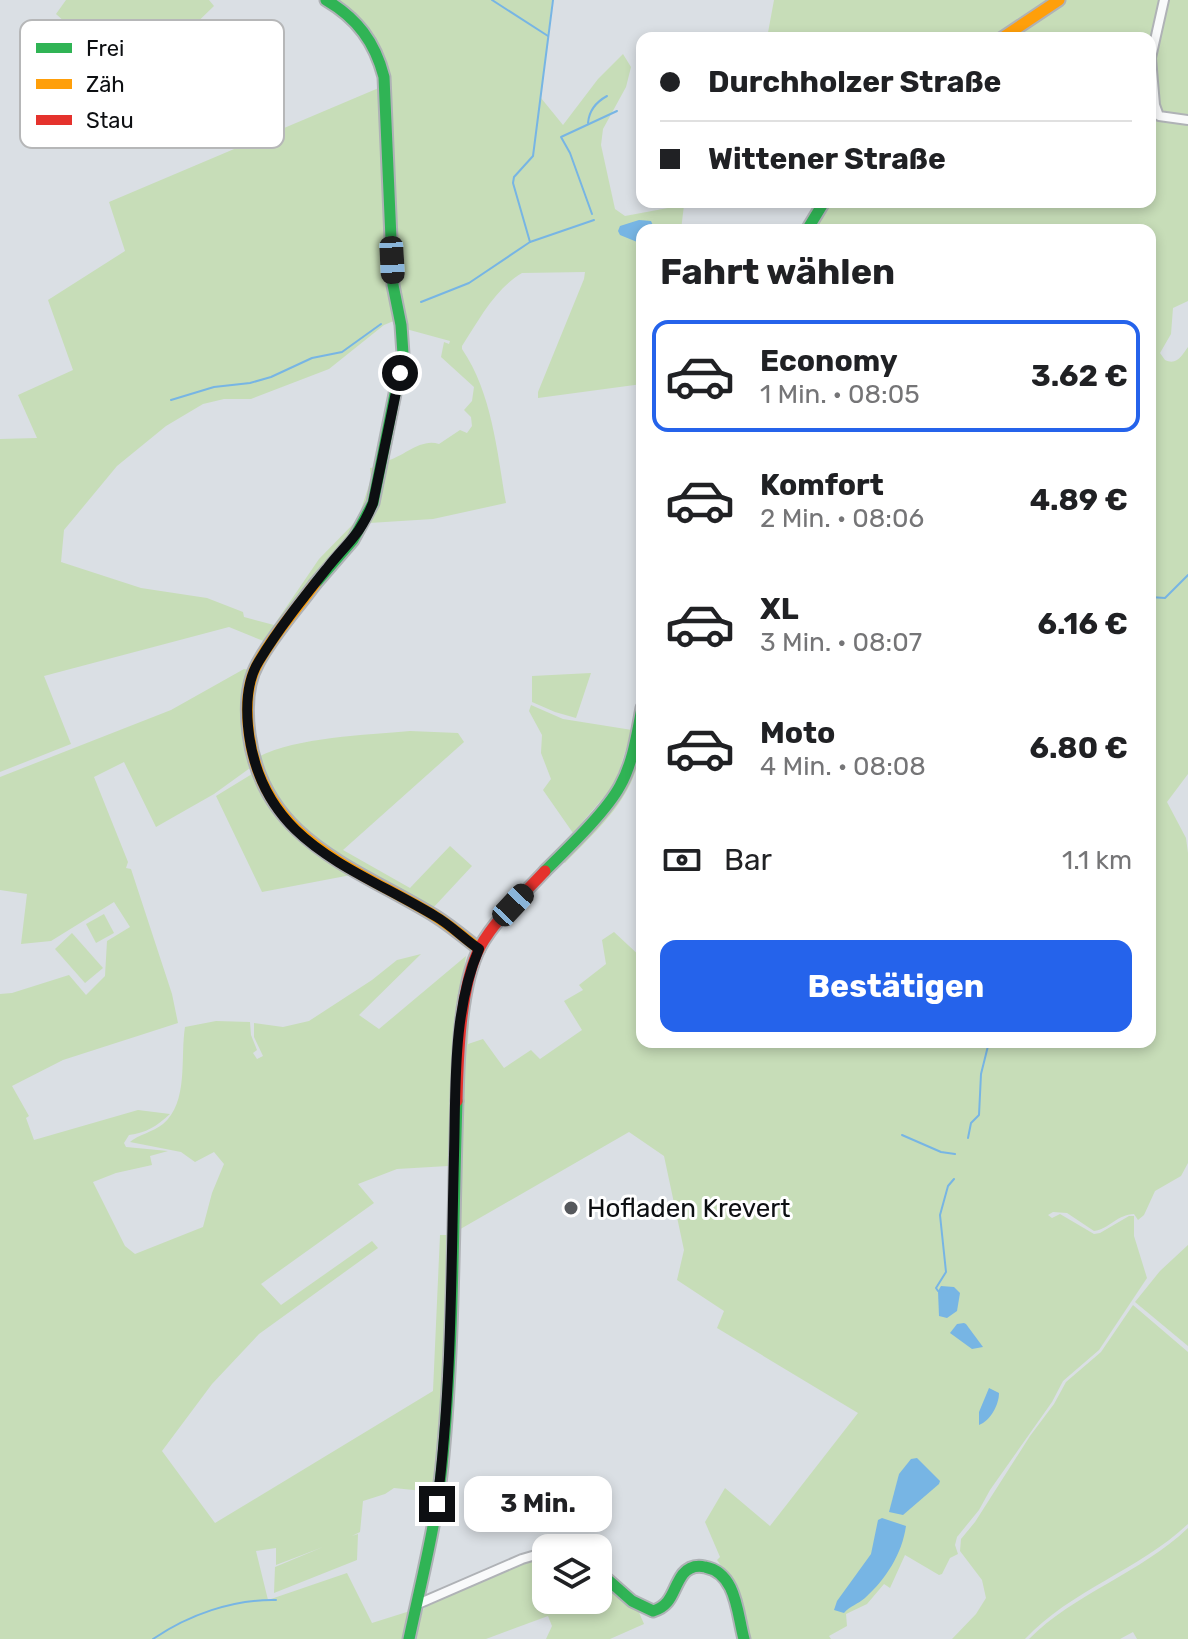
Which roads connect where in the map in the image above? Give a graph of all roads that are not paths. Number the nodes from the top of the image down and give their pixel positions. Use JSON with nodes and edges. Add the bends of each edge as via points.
{"nodes":[{"id":1,"x":326,"y":0,"type":"edge"},
{"id":2,"x":1059,"y":0,"type":"edge"},
{"id":3,"x":1164,"y":0,"type":"edge"},
{"id":4,"x":1011,"y":32,"type":"edge"},
{"id":5,"x":1156,"y":36,"type":"edge"},
{"id":6,"x":1156,"y":108,"type":"edge"},
{"id":7,"x":1188,"y":120,"type":"edge"},
{"id":8,"x":636,"y":734,"type":"edge"},
{"id":9,"x":479,"y":949,"type":"junction"},
{"id":10,"x":532,"y":1556,"type":"edge"},
{"id":11,"x":612,"y":1583,"type":"edge"},
{"id":12,"x":418,"y":1604,"type":"junction"},
{"id":13,"x":409,"y":1639,"type":"edge"},
{"id":14,"x":744,"y":1639,"type":"edge"}],
"edges":[{"from":1,"to":9,"type":"main road","via":[[364,29],[381,61],[393,285],[403,354],[373,503],[353,540],[257,664],[249,687],[251,746],[269,795],[306,841],[438,918]]},
{"from":2,"to":4,"type":"main road"},
{"from":3,"to":5,"type":"street"},
{"from":6,"to":7,"type":"street","via":[[1159,116]]},
{"from":8,"to":9,"type":"main road","via":[[627,772],[613,797],[495,924]]},
{"from":9,"to":12,"type":"main road","via":[[465,998],[458,1061],[442,1468]]},
{"from":10,"to":12,"type":"street"},
{"from":11,"to":14,"type":"main road","via":[[650,1611],[670,1603],[685,1571],[712,1568],[727,1579]]},
{"from":12,"to":13,"type":"main road"}]}
